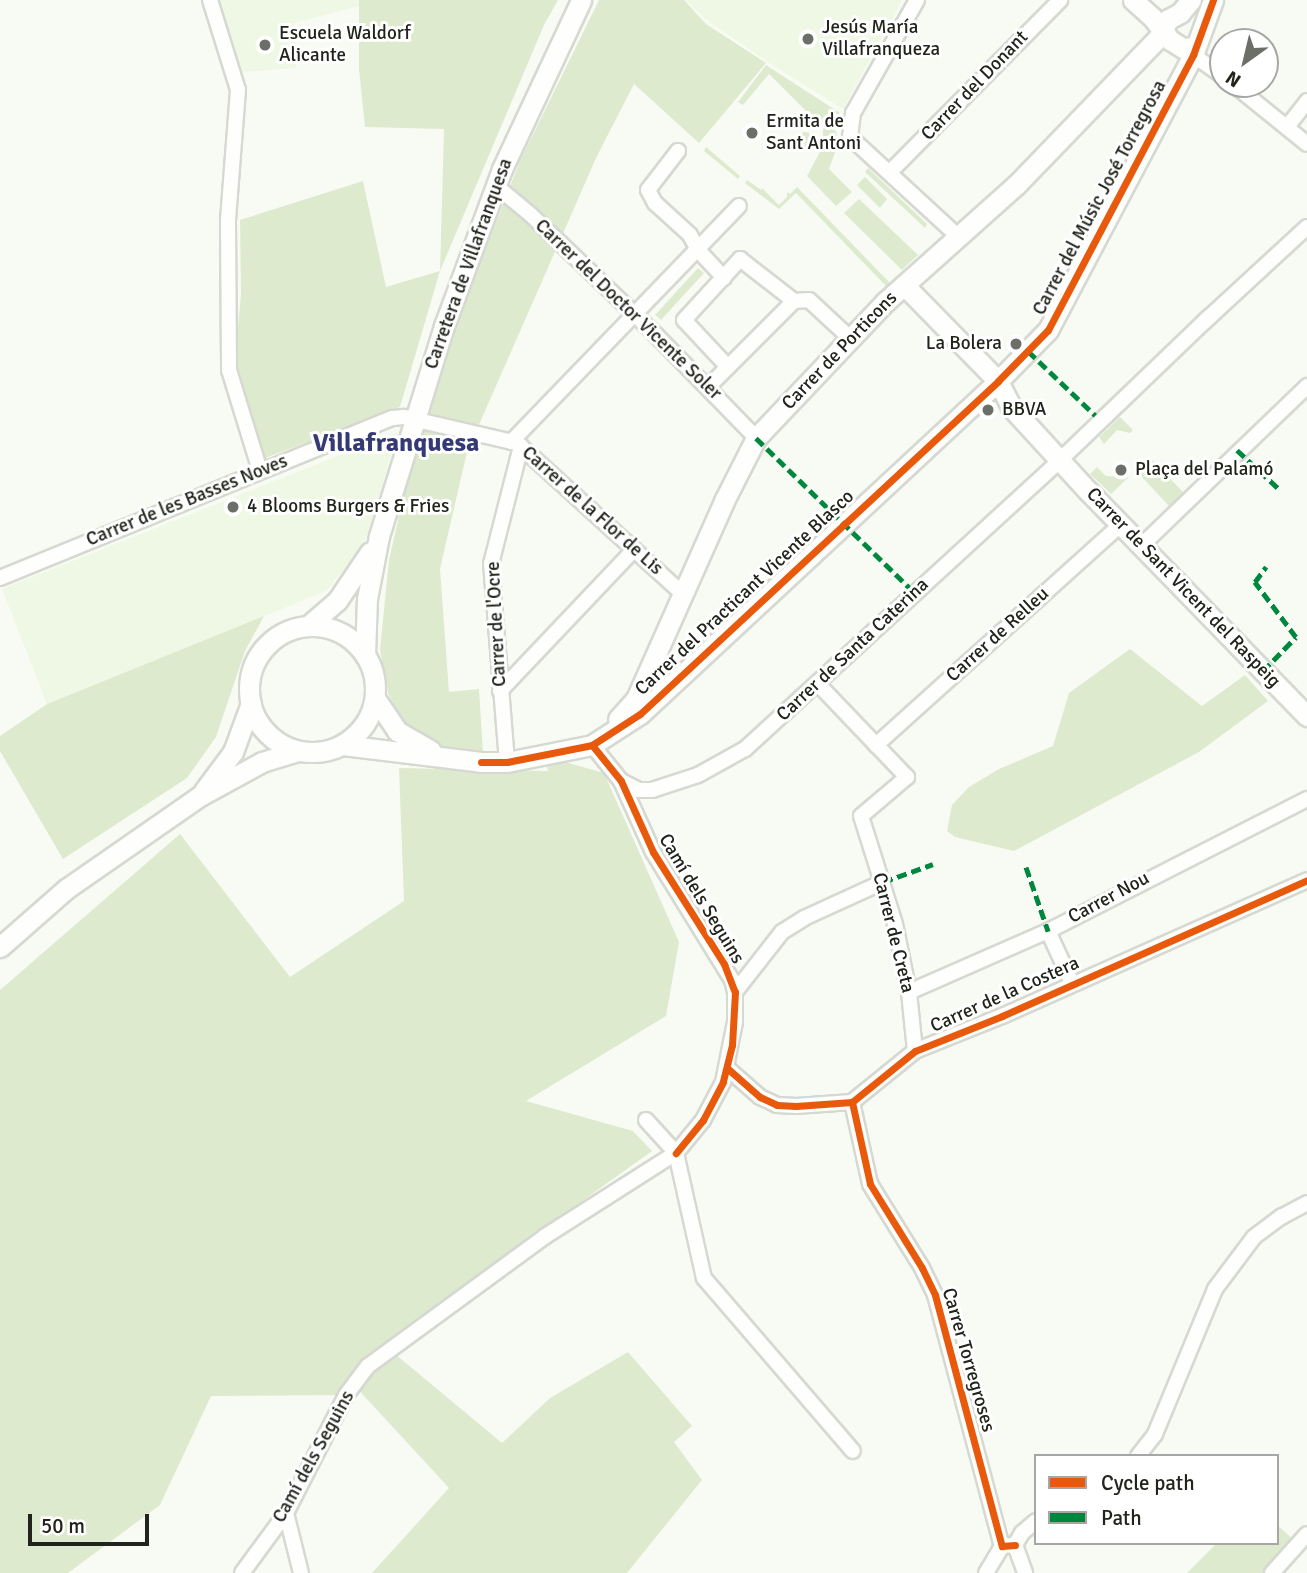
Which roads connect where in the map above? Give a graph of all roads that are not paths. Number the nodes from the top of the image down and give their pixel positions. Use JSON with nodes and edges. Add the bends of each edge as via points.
{"nodes":[{"id":1,"x":209,"y":0,"type":"edge"},
{"id":2,"x":581,"y":0,"type":"edge"},
{"id":3,"x":917,"y":0,"type":"edge"},
{"id":4,"x":1060,"y":0,"type":"edge"},
{"id":5,"x":1133,"y":0,"type":"edge"},
{"id":6,"x":1213,"y":0,"type":"edge"},
{"id":7,"x":1170,"y":17,"type":"edge"},
{"id":8,"x":1200,"y":28,"type":"junction"},
{"id":9,"x":1194,"y":51,"type":"junction"},
{"id":10,"x":1209,"y":64,"type":"edge"},
{"id":11,"x":1251,"y":98,"type":"edge"},
{"id":12,"x":1307,"y":101,"type":"edge"},
{"id":13,"x":1287,"y":127,"type":"junction"},
{"id":14,"x":1307,"y":144,"type":"edge"},
{"id":15,"x":678,"y":151,"type":"dead end"},
{"id":16,"x":890,"y":172,"type":"junction"},
{"id":17,"x":496,"y":186,"type":"junction"},
{"id":18,"x":739,"y":206,"type":"dead end"},
{"id":19,"x":1307,"y":227,"type":"edge"},
{"id":20,"x":960,"y":238,"type":"junction"},
{"id":21,"x":698,"y":250,"type":"junction"},
{"id":22,"x":724,"y":278,"type":"junction"},
{"id":23,"x":904,"y":285,"type":"junction"},
{"id":24,"x":794,"y":301,"type":"junction"},
{"id":25,"x":634,"y":314,"type":"junction"},
{"id":26,"x":849,"y":338,"type":"junction"},
{"id":27,"x":728,"y":367,"type":"junction"},
{"id":28,"x":998,"y":381,"type":"junction"},
{"id":29,"x":1307,"y":386,"type":"edge"},
{"id":30,"x":708,"y":387,"type":"junction"},
{"id":31,"x":414,"y":417,"type":"junction"},
{"id":32,"x":756,"y":438,"type":"junction"},
{"id":33,"x":516,"y":444,"type":"junction"},
{"id":34,"x":1060,"y":460,"type":"junction"},
{"id":35,"x":260,"y":471,"type":"junction"},
{"id":36,"x":1120,"y":525,"type":"junction"},
{"id":37,"x":379,"y":536,"type":"junction"},
{"id":38,"x":1141,"y":546,"type":"junction"},
{"id":39,"x":634,"y":550,"type":"junction"},
{"id":40,"x":0,"y":578,"type":"edge"},
{"id":41,"x":682,"y":593,"type":"junction"},
{"id":42,"x":308,"y":626,"type":"junction"},
{"id":43,"x":365,"y":655,"type":"junction"},
{"id":44,"x":650,"y":665,"type":"junction"},
{"id":45,"x":673,"y":682,"type":"junction"},
{"id":46,"x":818,"y":684,"type":"junction"},
{"id":47,"x":500,"y":691,"type":"junction"},
{"id":48,"x":375,"y":698,"type":"junction"},
{"id":49,"x":251,"y":703,"type":"junction"},
{"id":50,"x":1307,"y":716,"type":"edge"},
{"id":51,"x":599,"y":739,"type":"junction"},
{"id":52,"x":343,"y":745,"type":"junction"},
{"id":53,"x":876,"y":745,"type":"junction"},
{"id":54,"x":297,"y":751,"type":"junction"},
{"id":55,"x":438,"y":755,"type":"junction"},
{"id":56,"x":507,"y":762,"type":"junction"},
{"id":57,"x":621,"y":781,"type":"junction"},
{"id":58,"x":652,"y":790,"type":"junction"},
{"id":59,"x":200,"y":796,"type":"junction"},
{"id":60,"x":1307,"y":799,"type":"edge"},
{"id":61,"x":640,"y":823,"type":"junction"},
{"id":62,"x":1307,"y":880,"type":"edge"},
{"id":63,"x":883,"y":882,"type":"junction"},
{"id":64,"x":1048,"y":931,"type":"junction"},
{"id":65,"x":0,"y":947,"type":"edge"},
{"id":66,"x":724,"y":964,"type":"junction"},
{"id":67,"x":755,"y":965,"type":"junction"},
{"id":68,"x":1072,"y":984,"type":"junction"},
{"id":69,"x":736,"y":992,"type":"junction"},
{"id":70,"x":909,"y":992,"type":"junction"},
{"id":71,"x":915,"y":1051,"type":"junction"},
{"id":72,"x":727,"y":1068,"type":"junction"},
{"id":73,"x":852,"y":1102,"type":"junction"},
{"id":74,"x":646,"y":1119,"type":"dead end"},
{"id":75,"x":676,"y":1153,"type":"junction"},
{"id":76,"x":1307,"y":1203,"type":"edge"},
{"id":77,"x":853,"y":1451,"type":"dead end"},
{"id":78,"x":1140,"y":1454,"type":"edge"},
{"id":79,"x":286,"y":1513,"type":"junction"},
{"id":80,"x":1034,"y":1523,"type":"edge"},
{"id":81,"x":1307,"y":1534,"type":"edge"},
{"id":82,"x":1008,"y":1545,"type":"junction"},
{"id":83,"x":242,"y":1573,"type":"edge"},
{"id":84,"x":301,"y":1573,"type":"edge"},
{"id":85,"x":986,"y":1573,"type":"edge"},
{"id":86,"x":1025,"y":1573,"type":"edge"},
{"id":87,"x":1272,"y":1573,"type":"edge"}],
"edges":[{"from":1,"to":35,"type":"street","via":[[239,90],[228,221],[229,370]]},
{"from":2,"to":17,"type":"street","name":"Carretera de Villafranquesa"},
{"from":3,"to":16,"type":"street","via":[[853,113],[849,129],[854,144]]},
{"from":4,"to":16,"type":"street","name":"Carrer del Donant"},
{"from":5,"to":7,"type":"street"},
{"from":6,"to":8,"type":"street"},
{"from":7,"to":8,"type":"street","via":[[1196,22]]},
{"from":7,"to":9,"type":"street","via":[[1183,48]]},
{"from":7,"to":20,"type":"street","name":"Carrer de Porticons","via":[[1075,126]]},
{"from":8,"to":9,"type":"street","name":"Carrer del Músic José Torregrosa"},
{"from":9,"to":10,"type":"street"},
{"from":9,"to":28,"type":"street","name":"Carrer del Músic José Torregrosa","via":[[1058,315]]},
{"from":11,"to":13,"type":"street"},
{"from":12,"to":13,"type":"street"},
{"from":13,"to":14,"type":"street"},
{"from":15,"to":21,"type":"street","via":[[648,190]]},
{"from":16,"to":20,"type":"street"},
{"from":17,"to":25,"type":"street","name":"Carrer del Doctor Vicente Soler"},
{"from":17,"to":31,"type":"street","name":"Carretera de Villafranquesa"},
{"from":18,"to":21,"type":"street","name":"Carrer de l'Ocre"},
{"from":19,"to":34,"type":"street","name":"Carrer de Santa Caterina"},
{"from":20,"to":23,"type":"street","name":"Carrer de Porticons"},
{"from":21,"to":22,"type":"street"},
{"from":21,"to":25,"type":"street","name":"Carrer de l'Ocre"},
{"from":22,"to":24,"type":"street","via":[[740,259]]},
{"from":22,"to":27,"type":"street","via":[[684,320]]},
{"from":23,"to":26,"type":"street","name":"Carrer de Porticons"},
{"from":23,"to":28,"type":"street","name":"Carrer de Sant Vicent del Raspeig"},
{"from":24,"to":26,"type":"street","via":[[809,300]]},
{"from":24,"to":27,"type":"street"},
{"from":25,"to":30,"type":"street","name":"Carrer del Doctor Vicente Soler"},
{"from":25,"to":33,"type":"street","name":"Carrer de l'Ocre"},
{"from":26,"to":32,"type":"street","name":"Carrer de Porticons"},
{"from":27,"to":30,"type":"street"},
{"from":28,"to":34,"type":"street","name":"Carrer de Sant Vicent del Raspeig","via":[[1005,400]]},
{"from":28,"to":45,"type":"street","name":"Carrer del Practicant Vicente Blasco"},
{"from":29,"to":38,"type":"street"},
{"from":30,"to":32,"type":"street","name":"Carrer del Doctor Vicente Soler"},
{"from":31,"to":33,"type":"street","name":"Carrer de la Flor de Lis"},
{"from":31,"to":35,"type":"street","name":"Carrer de les Basses Noves","via":[[393,418]]},
{"from":31,"to":37,"type":"street","name":"Carretera de Villafranquesa"},
{"from":32,"to":41,"type":"street","name":"Carrer de Porticons"},
{"from":33,"to":39,"type":"street","name":"Carrer de la Flor de Lis"},
{"from":33,"to":47,"type":"street","name":"Carrer de l'Ocre","via":[[491,564]]},
{"from":34,"to":36,"type":"street","name":"Carrer de Sant Vicent del Raspeig"},
{"from":34,"to":46,"type":"street","name":"Carrer de Santa Caterina"},
{"from":35,"to":40,"type":"street","name":"Carrer de les Basses Noves"},
{"from":36,"to":38,"type":"street","name":"Carrer de Sant Vicent del Raspeig"},
{"from":36,"to":53,"type":"street","name":"Carrer de Relleu"},
{"from":37,"to":42,"type":"street","name":"Carretera de Villafranquesa","via":[[346,590]]},
{"from":37,"to":43,"type":"street","name":"Carretera de Villafranquesa","via":[[367,599]]},
{"from":38,"to":50,"type":"street","name":"Carrer de Sant Vicent del Raspeig"},
{"from":39,"to":41,"type":"street","name":"Carrer de la Flor de Lis"},
{"from":39,"to":47,"type":"street"},
{"from":41,"to":44,"type":"street","name":"Carrer de Porticons"},
{"from":42,"to":43,"type":"street","via":[[346,636]]},
{"from":42,"to":49,"type":"street","via":[[282,634],[262,651],[251,676]]},
{"from":43,"to":48,"type":"street","via":[[374,676]]},
{"from":44,"to":45,"type":"street"},
{"from":44,"to":51,"type":"street","name":"Carrer de Porticons","via":[[636,699]]},
{"from":45,"to":51,"type":"street","name":"Carrer del Practicant Vicente Blasco","via":[[640,714]]},
{"from":46,"to":53,"type":"street"},
{"from":46,"to":58,"type":"street","name":"Carrer de Santa Caterina","via":[[745,749],[698,775]]},
{"from":47,"to":56,"type":"street","name":"Carrer de l'Ocre"},
{"from":48,"to":52,"type":"street","via":[[365,725]]},
{"from":48,"to":55,"type":"street","name":"Carrer del Practicant Vicente Blasco","via":[[397,731]]},
{"from":49,"to":54,"type":"street","via":[[267,733]]},
{"from":49,"to":59,"type":"street","via":[[233,752]]},
{"from":51,"to":56,"type":"street","name":"Carrer del Practicant Vicente Blasco"},
{"from":51,"to":57,"type":"street","name":"Camí dels Seguins"},
{"from":52,"to":54,"type":"street","via":[[321,752]]},
{"from":52,"to":55,"type":"street","name":"Carrer del Practicant Vicente Blasco"},
{"from":53,"to":63,"type":"street","name":"Carrer de Creta","via":[[907,777],[861,816]]},
{"from":54,"to":59,"type":"street","via":[[262,762]]},
{"from":55,"to":56,"type":"street","name":"Carrer del Practicant Vicente Blasco"},
{"from":57,"to":58,"type":"street","via":[[639,790]]},
{"from":57,"to":61,"type":"street","name":"Camí dels Seguins"},
{"from":58,"to":61,"type":"street","name":"Camí dels Seguins"},
{"from":59,"to":65,"type":"street","via":[[58,895]]},
{"from":60,"to":64,"type":"street","name":"Carrer Nou"},
{"from":61,"to":66,"type":"street","name":"Camí dels Seguins","via":[[669,879]]},
{"from":62,"to":68,"type":"street","name":"Carrer de la Costera"},
{"from":63,"to":67,"type":"street","via":[[782,932]]},
{"from":63,"to":70,"type":"street","name":"Carrer de Creta"},
{"from":64,"to":68,"type":"street"},
{"from":64,"to":70,"type":"street","name":"Carrer Nou"},
{"from":66,"to":67,"type":"street"},
{"from":66,"to":69,"type":"street","name":"Camí dels Seguins"},
{"from":67,"to":69,"type":"street"},
{"from":68,"to":71,"type":"street","name":"Carrer de la Costera"},
{"from":69,"to":72,"type":"street","name":"Camí dels Seguins"},
{"from":70,"to":71,"type":"street","name":"Carrer de Creta"},
{"from":71,"to":73,"type":"street","name":"Carrer de la Costera"},
{"from":72,"to":73,"type":"street","via":[[776,1105]]},
{"from":72,"to":75,"type":"street","name":"Camí dels Seguins","via":[[714,1101]]},
{"from":73,"to":82,"type":"street","name":"Carrer Torregroses","via":[[870,1184],[935,1296]]},
{"from":74,"to":75,"type":"street"},
{"from":75,"to":77,"type":"street","via":[[704,1278]]},
{"from":75,"to":79,"type":"street","name":"Camí dels Seguins","via":[[544,1237],[368,1366],[346,1395]]},
{"from":76,"to":78,"type":"street","via":[[1254,1237],[1215,1290],[1155,1434]]},
{"from":79,"to":83,"type":"street","name":"Camí dels Seguins"},
{"from":79,"to":84,"type":"street"},
{"from":80,"to":82,"type":"street"},
{"from":81,"to":87,"type":"street"},
{"from":82,"to":85,"type":"street"},
{"from":82,"to":86,"type":"street","name":"Carrer Torregroses"}]}
